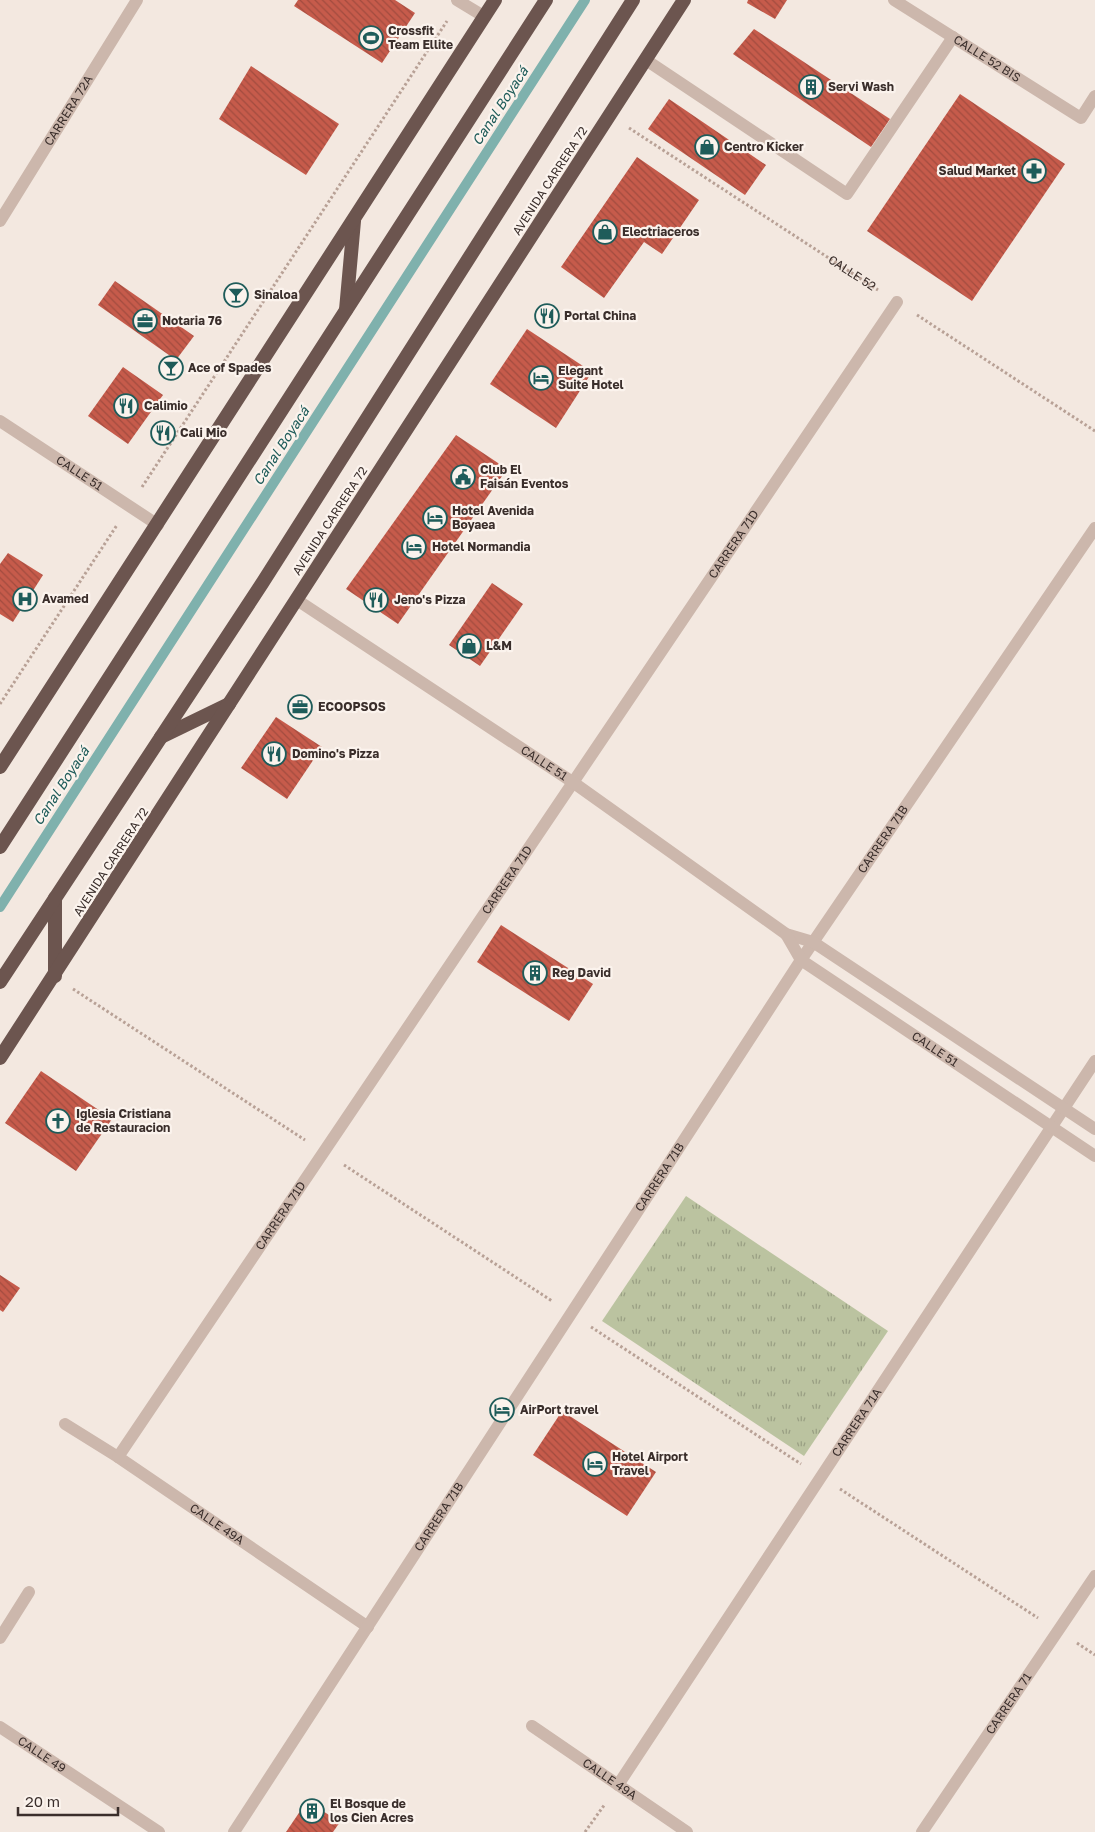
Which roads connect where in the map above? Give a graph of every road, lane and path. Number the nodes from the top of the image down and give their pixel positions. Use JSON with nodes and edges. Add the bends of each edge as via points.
{"nodes":[{"id":1,"x":137,"y":0,"type":"edge"},
{"id":2,"x":495,"y":0,"type":"edge"},
{"id":3,"x":546,"y":0,"type":"edge"},
{"id":4,"x":633,"y":0,"type":"edge"},
{"id":5,"x":684,"y":0,"type":"edge"},
{"id":6,"x":894,"y":0,"type":"edge"},
{"id":7,"x":459,"y":1,"type":"edge"},
{"id":8,"x":485,"y":16,"type":"junction"},
{"id":9,"x":953,"y":37,"type":"junction"},
{"id":10,"x":646,"y":60,"type":"junction"},
{"id":11,"x":1095,"y":96,"type":"edge"},
{"id":12,"x":610,"y":115,"type":"junction"},
{"id":13,"x":354,"y":218,"type":"junction"},
{"id":14,"x":0,"y":222,"type":"edge"},
{"id":15,"x":897,"y":302,"type":"junction"},
{"id":16,"x":345,"y":312,"type":"junction"},
{"id":17,"x":0,"y":421,"type":"edge"},
{"id":18,"x":1095,"y":431,"type":"edge"},
{"id":19,"x":129,"y":506,"type":"junction"},
{"id":20,"x":158,"y":525,"type":"junction"},
{"id":21,"x":1095,"y":528,"type":"edge"},
{"id":22,"x":297,"y":600,"type":"junction"},
{"id":23,"x":231,"y":703,"type":"junction"},
{"id":24,"x":0,"y":704,"type":"edge"},
{"id":25,"x":161,"y":738,"type":"junction"},
{"id":26,"x":0,"y":767,"type":"edge"},
{"id":27,"x":574,"y":783,"type":"junction"},
{"id":28,"x":0,"y":846,"type":"edge"},
{"id":29,"x":55,"y":898,"type":"junction"},
{"id":30,"x":786,"y":934,"type":"junction"},
{"id":31,"x":813,"y":942,"type":"junction"},
{"id":32,"x":801,"y":960,"type":"junction"},
{"id":33,"x":55,"y":976,"type":"junction"},
{"id":34,"x":0,"y":982,"type":"edge"},
{"id":35,"x":0,"y":1058,"type":"edge"},
{"id":36,"x":1095,"y":1061,"type":"edge"},
{"id":37,"x":1064,"y":1108,"type":"junction"},
{"id":38,"x":1052,"y":1127,"type":"junction"},
{"id":39,"x":1095,"y":1129,"type":"edge"},
{"id":40,"x":1095,"y":1156,"type":"edge"},
{"id":41,"x":65,"y":1424,"type":"dead end"},
{"id":42,"x":118,"y":1457,"type":"junction"},
{"id":43,"x":1095,"y":1576,"type":"edge"},
{"id":44,"x":29,"y":1592,"type":"dead end"},
{"id":45,"x":368,"y":1627,"type":"junction"},
{"id":46,"x":0,"y":1638,"type":"edge"},
{"id":47,"x":532,"y":1726,"type":"dead end"},
{"id":48,"x":0,"y":1727,"type":"edge"},
{"id":49,"x":618,"y":1785,"type":"junction"},
{"id":50,"x":159,"y":1832,"type":"edge"},
{"id":51,"x":234,"y":1832,"type":"edge"},
{"id":52,"x":585,"y":1832,"type":"edge"},
{"id":53,"x":687,"y":1832,"type":"edge"},
{"id":54,"x":922,"y":1832,"type":"edge"}],
"edges":[{"from":1,"to":14,"type":"street","name":"CARRERA 72A"},
{"from":2,"to":8,"type":"highway"},
{"from":3,"to":16,"type":"highway"},
{"from":4,"to":25,"type":"highway","name":"AVENIDA CARRERA 72"},
{"from":5,"to":10,"type":"highway","name":"AVENIDA CARRERA 72"},
{"from":6,"to":9,"type":"street","name":"CALLE 52 BIS"},
{"from":7,"to":8,"type":"street"},
{"from":7,"to":19,"type":"path"},
{"from":8,"to":13,"type":"highway"},
{"from":9,"to":10,"type":"street","via":[[847,194]]},
{"from":9,"to":11,"type":"street","name":"CALLE 52 BIS","via":[[1081,118]]},
{"from":10,"to":12,"type":"highway","name":"AVENIDA CARRERA 72"},
{"from":12,"to":15,"type":"path","name":"CALLE 52"},
{"from":12,"to":22,"type":"highway","name":"AVENIDA CARRERA 72"},
{"from":13,"to":16,"type":"highway"},
{"from":13,"to":20,"type":"highway"},
{"from":15,"to":18,"type":"path","name":"CALLE 52"},
{"from":15,"to":27,"type":"street","name":"CARRERA 71D"},
{"from":16,"to":28,"type":"highway"},
{"from":17,"to":19,"type":"street","name":"CALLE 51"},
{"from":19,"to":20,"type":"street","name":"CALLE 51"},
{"from":19,"to":24,"type":"path"},
{"from":20,"to":26,"type":"highway"},
{"from":21,"to":31,"type":"street","name":"CARRERA 71B"},
{"from":22,"to":23,"type":"highway","name":"AVENIDA CARRERA 72"},
{"from":22,"to":27,"type":"street","name":"CALLE 51"},
{"from":23,"to":25,"type":"highway"},
{"from":23,"to":33,"type":"highway","name":"AVENIDA CARRERA 72"},
{"from":25,"to":29,"type":"highway","name":"AVENIDA CARRERA 72"},
{"from":27,"to":30,"type":"street","name":"CALLE 51"},
{"from":27,"to":42,"type":"street","name":"CARRERA 71D"},
{"from":29,"to":33,"type":"highway"},
{"from":29,"to":34,"type":"highway","name":"AVENIDA CARRERA 72"},
{"from":30,"to":31,"type":"street","name":"CALLE 51"},
{"from":30,"to":32,"type":"street","name":"CALLE 51"},
{"from":31,"to":32,"type":"street","name":"CARRERA 71B"},
{"from":31,"to":37,"type":"street","name":"CALLE 51"},
{"from":32,"to":38,"type":"street","name":"CALLE 51"},
{"from":32,"to":45,"type":"street","name":"CARRERA 71B"},
{"from":33,"to":35,"type":"highway","name":"AVENIDA CARRERA 72"},
{"from":36,"to":37,"type":"street","name":"CARRERA 71A"},
{"from":37,"to":38,"type":"street","name":"CARRERA 71A"},
{"from":37,"to":39,"type":"street","name":"CALLE 51"},
{"from":38,"to":40,"type":"street","name":"CALLE 51"},
{"from":38,"to":49,"type":"street","name":"CARRERA 71A"},
{"from":41,"to":42,"type":"street","name":"CALLE 49A"},
{"from":42,"to":45,"type":"street","name":"CALLE 49A"},
{"from":43,"to":54,"type":"street","name":"CARRERA 71"},
{"from":44,"to":46,"type":"street"},
{"from":45,"to":51,"type":"street","name":"CARRERA 71B"},
{"from":47,"to":49,"type":"street","name":"CALLE 49A"},
{"from":48,"to":50,"type":"street","name":"CALLE 49"},
{"from":49,"to":52,"type":"path"},
{"from":49,"to":53,"type":"street","name":"CALLE 49A"}]}
